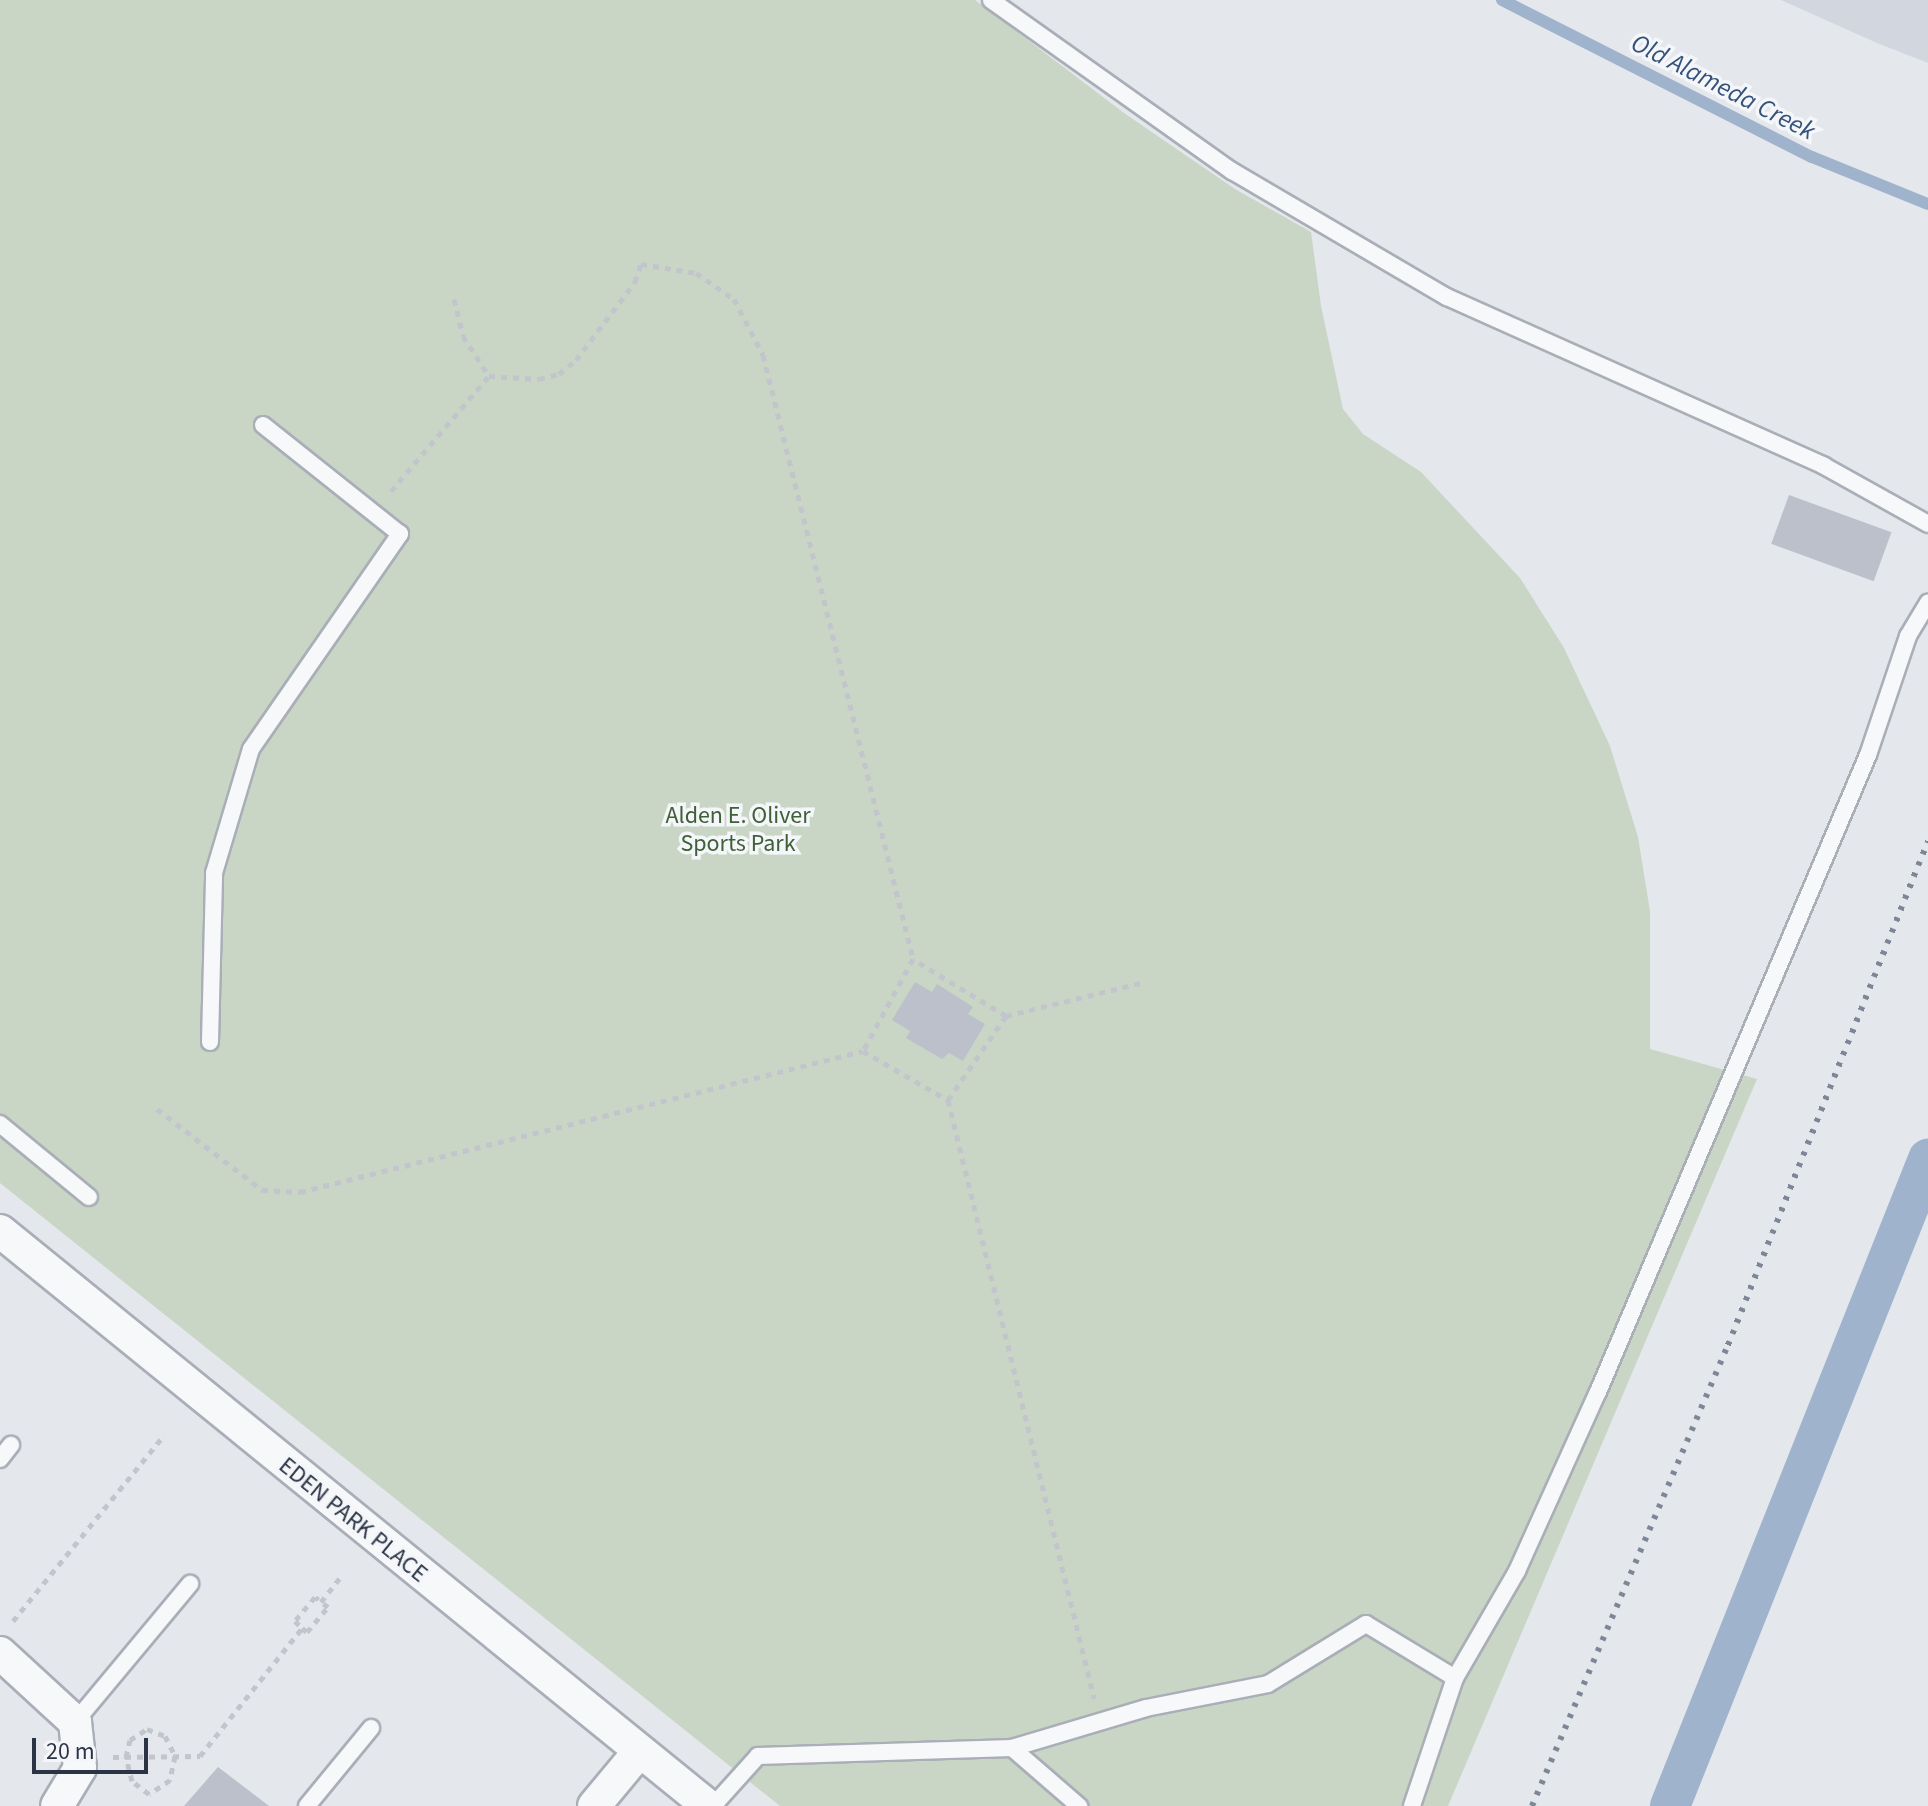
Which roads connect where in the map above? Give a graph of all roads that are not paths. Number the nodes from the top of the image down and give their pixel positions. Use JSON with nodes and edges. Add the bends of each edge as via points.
{"nodes":[{"id":1,"x":991,"y":0,"type":"edge"},
{"id":2,"x":263,"y":425,"type":"dead end"},
{"id":3,"x":1928,"y":524,"type":"edge"},
{"id":4,"x":1928,"y":603,"type":"edge"},
{"id":5,"x":210,"y":1042,"type":"dead end"},
{"id":6,"x":0,"y":1124,"type":"edge"},
{"id":7,"x":89,"y":1197,"type":"dead end"},
{"id":8,"x":0,"y":1231,"type":"edge"},
{"id":9,"x":11,"y":1445,"type":"dead end"},
{"id":10,"x":0,"y":1459,"type":"edge"},
{"id":11,"x":190,"y":1584,"type":"dead end"},
{"id":12,"x":0,"y":1653,"type":"edge"},
{"id":13,"x":1455,"y":1678,"type":"junction"},
{"id":14,"x":75,"y":1722,"type":"junction"},
{"id":15,"x":371,"y":1728,"type":"dead end"},
{"id":16,"x":1012,"y":1748,"type":"junction"},
{"id":17,"x":638,"y":1753,"type":"junction"},
{"id":18,"x":57,"y":1806,"type":"edge"},
{"id":19,"x":307,"y":1806,"type":"edge"},
{"id":20,"x":594,"y":1806,"type":"edge"},
{"id":21,"x":710,"y":1806,"type":"edge"},
{"id":22,"x":1079,"y":1806,"type":"edge"},
{"id":23,"x":1412,"y":1806,"type":"edge"}],
"edges":[{"from":1,"to":3,"type":"lane","via":[[1232,171],[1447,297],[1824,466]]},
{"from":2,"to":5,"type":"lane","via":[[400,534],[251,749],[214,873]]},
{"from":4,"to":13,"type":"lane","via":[[1908,636],[1868,755],[1598,1392],[1517,1571]]},
{"from":6,"to":7,"type":"lane"},
{"from":8,"to":17,"type":"street","name":"EDEN PARK PLACE"},
{"from":9,"to":10,"type":"lane"},
{"from":11,"to":14,"type":"lane"},
{"from":12,"to":14,"type":"street"},
{"from":13,"to":16,"type":"lane","via":[[1366,1624],[1268,1684]]},
{"from":13,"to":23,"type":"lane"},
{"from":14,"to":18,"type":"street","via":[[80,1768]]},
{"from":15,"to":19,"type":"lane"},
{"from":16,"to":21,"type":"lane","via":[[758,1756]]},
{"from":16,"to":22,"type":"lane"},
{"from":17,"to":20,"type":"street"},
{"from":17,"to":21,"type":"street","name":"EDEN PARK PLACE"}]}
